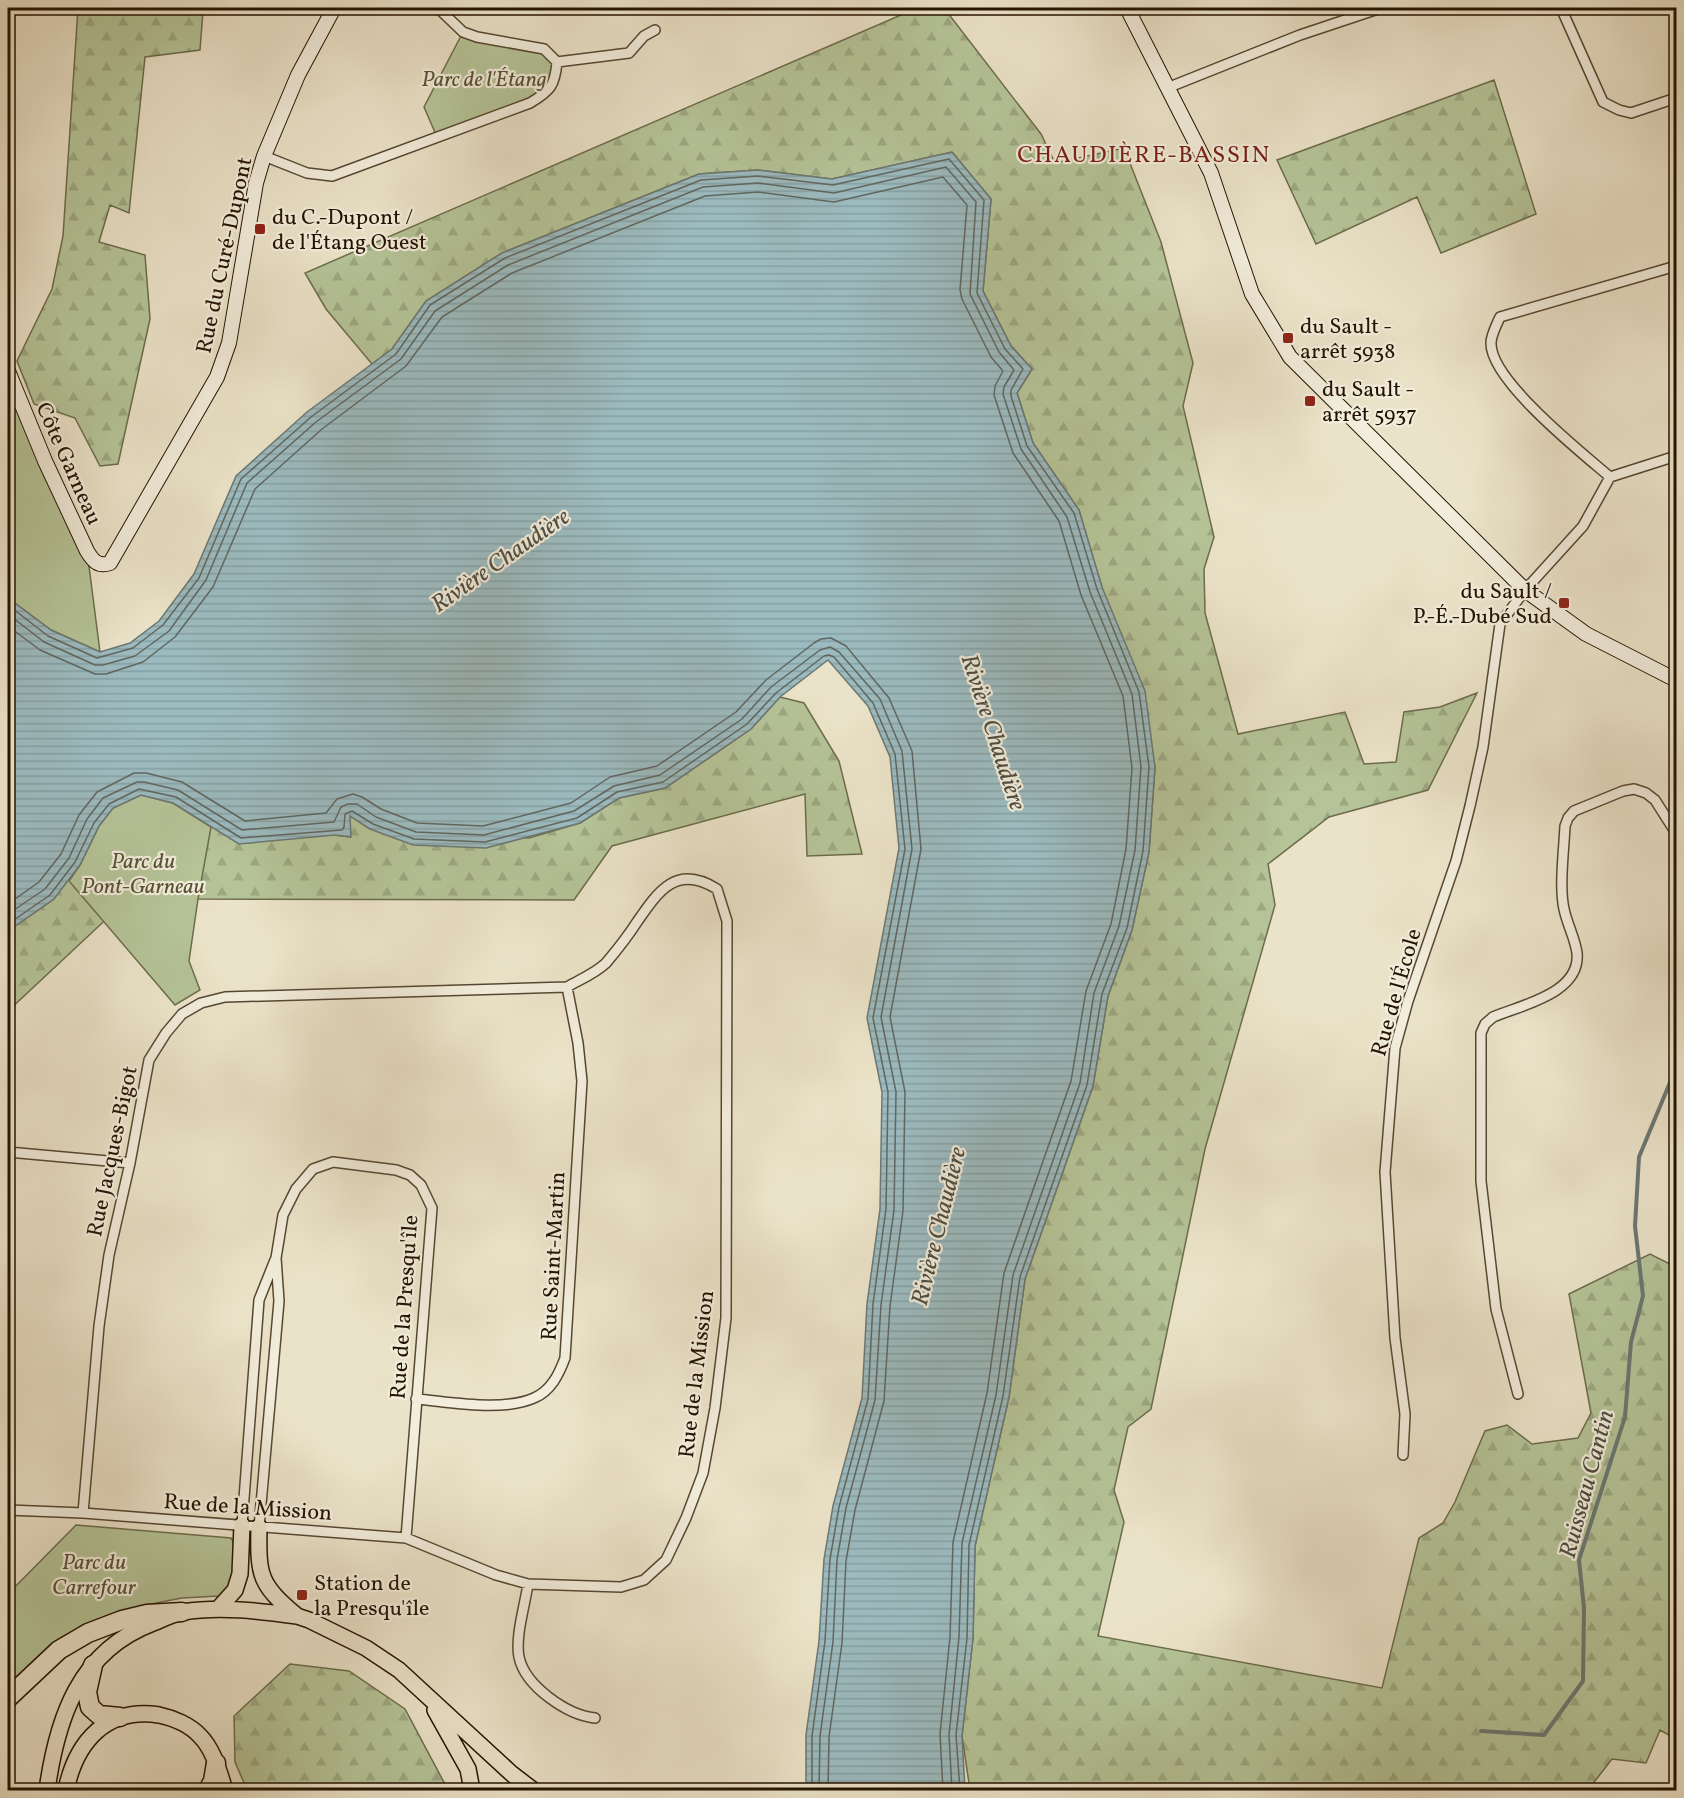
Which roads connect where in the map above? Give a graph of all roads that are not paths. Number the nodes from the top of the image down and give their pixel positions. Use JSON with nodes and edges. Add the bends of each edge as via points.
{"nodes":[{"id":1,"x":334,"y":8,"type":"edge"},
{"id":2,"x":438,"y":8,"type":"edge"},
{"id":3,"x":1127,"y":8,"type":"edge"},
{"id":4,"x":1381,"y":8,"type":"edge"},
{"id":5,"x":1561,"y":8,"type":"edge"},
{"id":6,"x":1361,"y":11,"type":"edge"},
{"id":7,"x":655,"y":30,"type":"dead end"},
{"id":8,"x":557,"y":62,"type":"junction"},
{"id":9,"x":1167,"y":88,"type":"junction"},
{"id":10,"x":1677,"y":98,"type":"edge"},
{"id":11,"x":264,"y":156,"type":"junction"},
{"id":12,"x":1677,"y":266,"type":"edge"},
{"id":13,"x":8,"y":371,"type":"edge"},
{"id":14,"x":1677,"y":456,"type":"edge"},
{"id":15,"x":1610,"y":477,"type":"junction"},
{"id":16,"x":103,"y":565,"type":"joint"},
{"id":17,"x":1525,"y":590,"type":"junction"},
{"id":18,"x":1677,"y":680,"type":"edge"},
{"id":19,"x":1677,"y":833,"type":"edge"},
{"id":20,"x":567,"y":987,"type":"junction"},
{"id":21,"x":8,"y":1152,"type":"edge"},
{"id":22,"x":130,"y":1163,"type":"junction"},
{"id":23,"x":276,"y":1258,"type":"junction"},
{"id":24,"x":1518,"y":1394,"type":"dead end"},
{"id":25,"x":416,"y":1399,"type":"junction"},
{"id":26,"x":1403,"y":1455,"type":"dead end"},
{"id":27,"x":8,"y":1510,"type":"edge"},
{"id":28,"x":83,"y":1513,"type":"junction"},
{"id":29,"x":242,"y":1526,"type":"junction"},
{"id":30,"x":260,"y":1527,"type":"junction"},
{"id":31,"x":406,"y":1538,"type":"junction"},
{"id":32,"x":528,"y":1584,"type":"junction"},
{"id":33,"x":218,"y":1609,"type":"junction"},
{"id":34,"x":182,"y":1612,"type":"junction"},
{"id":35,"x":297,"y":1616,"type":"junction"},
{"id":36,"x":93,"y":1665,"type":"junction"},
{"id":37,"x":425,"y":1695,"type":"junction"},
{"id":38,"x":8,"y":1698,"type":"edge"},
{"id":39,"x":120,"y":1717,"type":"junction"},
{"id":40,"x":595,"y":1718,"type":"dead end"},
{"id":41,"x":216,"y":1763,"type":"junction"},
{"id":42,"x":47,"y":1791,"type":"edge"},
{"id":43,"x":66,"y":1791,"type":"edge"},
{"id":44,"x":208,"y":1791,"type":"edge"},
{"id":45,"x":225,"y":1791,"type":"edge"},
{"id":46,"x":472,"y":1791,"type":"edge"},
{"id":47,"x":534,"y":1791,"type":"edge"}],
"edges":[{"from":1,"to":11,"type":"street","name":"Rue du Curé-Dupont","via":[[298,75]]},
{"from":2,"to":8,"type":"street","via":[[463,32],[544,49]]},
{"from":3,"to":9,"type":"street"},
{"from":4,"to":6,"type":"street"},
{"from":5,"to":10,"type":"street","via":[[1603,102],[1631,113]]},
{"from":6,"to":9,"type":"street"},
{"from":7,"to":8,"type":"street","via":[[629,53]]},
{"from":8,"to":11,"type":"street","via":[[555,79],[547,93],[530,104],[332,176],[307,172]]},
{"from":9,"to":17,"type":"street","via":[[1211,173],[1252,294],[1290,357]]},
{"from":11,"to":16,"type":"street","name":"Rue du Curé-Dupont","via":[[229,343],[217,377],[116,553]]},
{"from":12,"to":15,"type":"street","via":[[1500,317],[1491,344],[1500,371],[1546,422]]},
{"from":13,"to":16,"type":"street","name":"Côte Garneau","via":[[87,551],[92,560]]},
{"from":14,"to":15,"type":"street"},
{"from":15,"to":17,"type":"street","name":"Rue de l'École","via":[[1583,526]]},
{"from":17,"to":18,"type":"street","via":[[1586,634]]},
{"from":17,"to":26,"type":"street","name":"Rue de l'École","via":[[1500,624],[1483,747],[1470,806],[1395,1048],[1385,1172],[1395,1338],[1405,1414]]},
{"from":19,"to":24,"type":"street","via":[[1655,801],[1634,789],[1574,811],[1565,826],[1562,898],[1576,950],[1574,975],[1554,992],[1492,1017],[1481,1033],[1481,1181],[1489,1260],[1496,1309]]},
{"from":20,"to":22,"type":"street","name":"Rue Jacques-Bigot","via":[[225,997],[201,1004],[182,1014],[149,1060]]},
{"from":20,"to":25,"type":"street","name":"Rue Saint-Martin","via":[[582,1081],[565,1358],[548,1389],[525,1401],[487,1404]]},
{"from":20,"to":32,"type":"street","name":"Rue de la Mission","via":[[604,965],[665,886],[692,879],[703,880],[717,889],[727,921],[726,1318],[703,1473],[666,1560],[644,1580],[621,1587]]},
{"from":21,"to":22,"type":"street"},
{"from":22,"to":28,"type":"street","name":"Rue Jacques-Bigot","via":[[109,1255],[99,1326]]},
{"from":23,"to":25,"type":"street","name":"Rue de la Presqu'île","via":[[283,1215],[296,1189],[313,1169],[333,1162],[396,1170],[421,1185],[432,1209]]},
{"from":23,"to":29,"type":"street","name":"Rue de la Presqu'île","via":[[259,1300]]},
{"from":23,"to":30,"type":"street","name":"Rue de la Presqu'île","via":[[279,1301]]},
{"from":25,"to":31,"type":"street","name":"Rue de la Presqu'île"},
{"from":27,"to":28,"type":"street","name":"Rue de la Mission"},
{"from":28,"to":29,"type":"street","name":"Rue de la Mission"},
{"from":29,"to":30,"type":"street","name":"Rue de la Mission"},
{"from":29,"to":33,"type":"main road","via":[[240,1574],[235,1590]]},
{"from":30,"to":31,"type":"street","name":"Rue de la Mission"},
{"from":30,"to":35,"type":"main road","via":[[260,1571],[267,1588]]},
{"from":31,"to":32,"type":"street","name":"Rue de la Mission","via":[[495,1575]]},
{"from":32,"to":40,"type":"street","via":[[519,1659],[541,1691],[557,1704]]},
{"from":33,"to":34,"type":"main road"},
{"from":33,"to":35,"type":"main road"},
{"from":34,"to":36,"type":"main road","via":[[122,1637]]},
{"from":34,"to":38,"type":"highway","via":[[147,1614],[88,1634],[59,1650]]},
{"from":35,"to":37,"type":"main road","via":[[366,1648],[399,1670]]},
{"from":36,"to":39,"type":"highway","via":[[87,1692],[90,1707],[99,1715]]},
{"from":36,"to":42,"type":"main road","via":[[63,1717]]},
{"from":37,"to":46,"type":"main road","via":[[468,1769]]},
{"from":37,"to":47,"type":"main road"},
{"from":39,"to":41,"type":"main road","via":[[150,1714],[179,1721],[200,1735]]},
{"from":39,"to":43,"type":"main road","via":[[87,1741],[69,1774]]},
{"from":41,"to":44,"type":"highway"},
{"from":41,"to":45,"type":"main road"}]}
